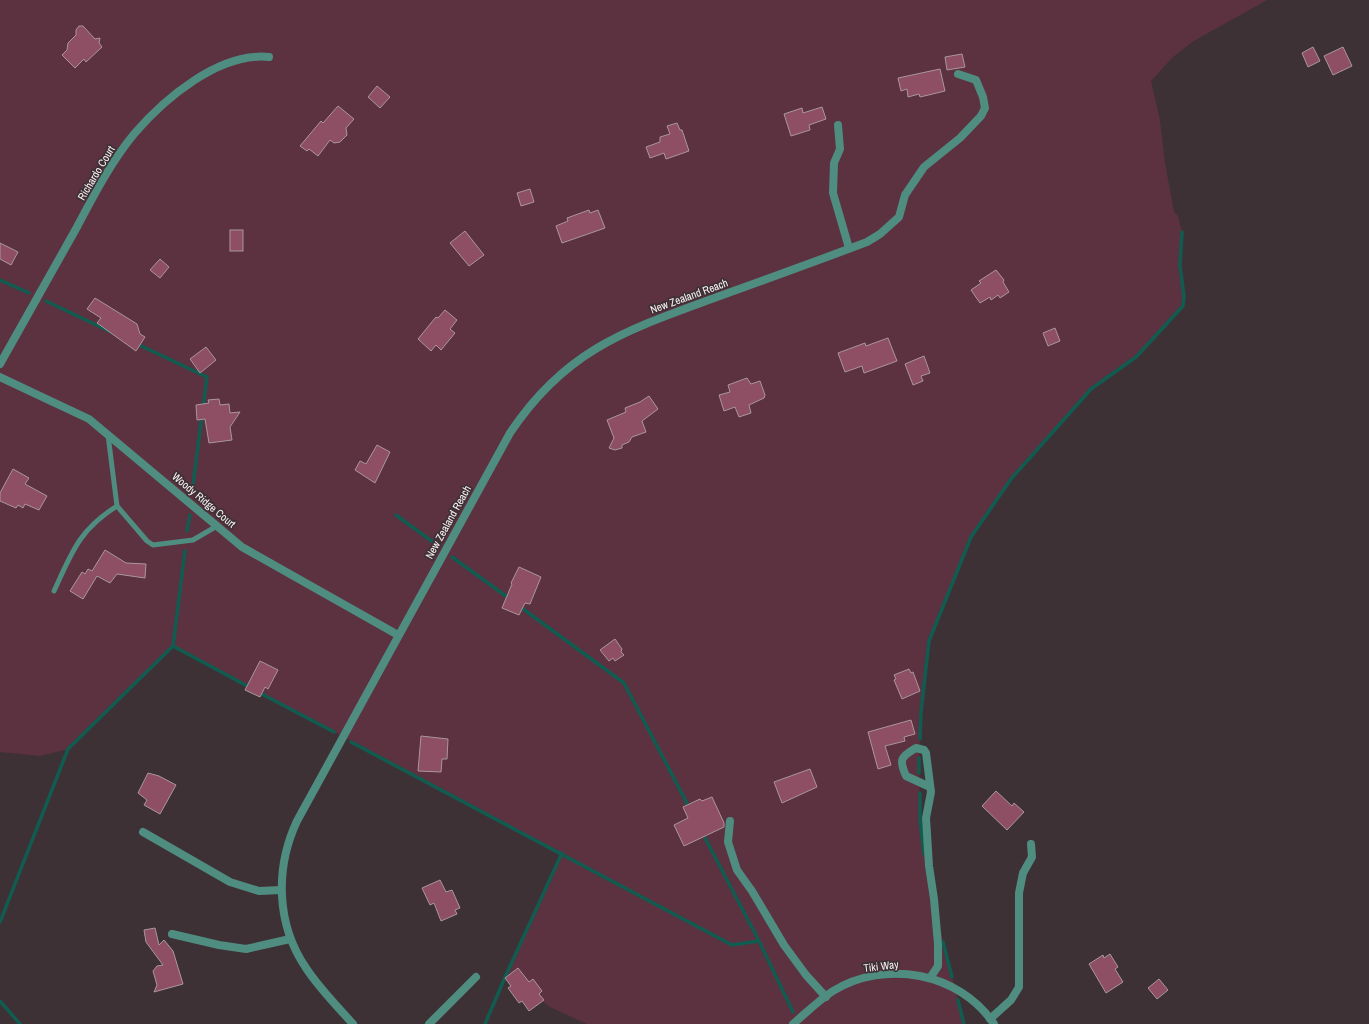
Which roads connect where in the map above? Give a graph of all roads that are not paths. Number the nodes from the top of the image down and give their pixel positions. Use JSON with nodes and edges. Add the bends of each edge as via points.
{"nodes":[{"id":1,"x":269,"y":57,"type":"dead end"},
{"id":2,"x":958,"y":74,"type":"dead end"},
{"id":3,"x":838,"y":125,"type":"dead end"},
{"id":4,"x":849,"y":248,"type":"junction"},
{"id":5,"x":0,"y":364,"type":"edge"},
{"id":6,"x":0,"y":377,"type":"edge"},
{"id":7,"x":108,"y":435,"type":"junction"},
{"id":8,"x":117,"y":506,"type":"junction"},
{"id":9,"x":217,"y":526,"type":"junction"},
{"id":10,"x":54,"y":591,"type":"dead end"},
{"id":11,"x":398,"y":635,"type":"junction"},
{"id":12,"x":930,"y":787,"type":"junction"},
{"id":13,"x":730,"y":821,"type":"dead end"},
{"id":14,"x":143,"y":832,"type":"dead end"},
{"id":15,"x":1031,"y":844,"type":"dead end"},
{"id":16,"x":281,"y":890,"type":"junction"},
{"id":17,"x":172,"y":934,"type":"dead end"},
{"id":18,"x":290,"y":938,"type":"junction"},
{"id":19,"x":476,"y":977,"type":"dead end"},
{"id":20,"x":930,"y":978,"type":"junction"},
{"id":21,"x":826,"y":996,"type":"junction"},
{"id":22,"x":992,"y":1022,"type":"edge"},
{"id":23,"x":353,"y":1024,"type":"edge"},
{"id":24,"x":429,"y":1024,"type":"edge"},
{"id":25,"x":793,"y":1024,"type":"edge"}],
"edges":[{"from":1,"to":5,"type":"street","name":"Richardo Court","via":[[241,59],[216,68],[171,98],[134,134],[106,175]]},
{"from":2,"to":4,"type":"street","name":"New Zealand Reach","via":[[976,80],[985,108],[981,116],[960,138],[924,167],[905,195],[899,217],[880,234]]},
{"from":3,"to":4,"type":"street","via":[[840,149],[834,163],[833,193]]},
{"from":4,"to":11,"type":"street","name":"New Zealand Reach","via":[[637,327],[599,346],[569,366],[537,396],[510,433]]},
{"from":6,"to":7,"type":"street","name":"Woody Ridge Court","via":[[89,419]]},
{"from":7,"to":8,"type":"lane"},
{"from":7,"to":9,"type":"street","name":"Woody Ridge Court"},
{"from":8,"to":9,"type":"lane","via":[[153,545],[193,540]]},
{"from":8,"to":10,"type":"lane","via":[[84,532]]},
{"from":9,"to":11,"type":"street","name":"Woody Ridge Court","via":[[256,556]]},
{"from":11,"to":16,"type":"street","name":"New Zealand Reach","via":[[295,826],[286,850]]},
{"from":12,"to":12,"type":"street","via":[[926,753],[916,748],[904,756],[901,764],[906,776]]},
{"from":12,"to":20,"type":"street","via":[[926,818],[938,966]]},
{"from":13,"to":21,"type":"street","via":[[728,842],[737,870],[784,945],[806,975]]},
{"from":14,"to":16,"type":"street","via":[[230,882],[259,891]]},
{"from":15,"to":22,"type":"street","via":[[1032,857],[1023,873],[1019,893],[1019,987]]},
{"from":16,"to":18,"type":"street","name":"New Zealand Reach","via":[[282,907]]},
{"from":17,"to":18,"type":"street","via":[[246,949]]},
{"from":18,"to":23,"type":"street","name":"New Zealand Reach","via":[[311,975]]},
{"from":19,"to":24,"type":"street"},
{"from":20,"to":21,"type":"street","name":"Tiki Way","via":[[898,973],[870,976],[851,982]]},
{"from":20,"to":22,"type":"street","name":"Tiki Way","via":[[960,991]]},
{"from":21,"to":25,"type":"street","name":"Tiki Way"}]}
